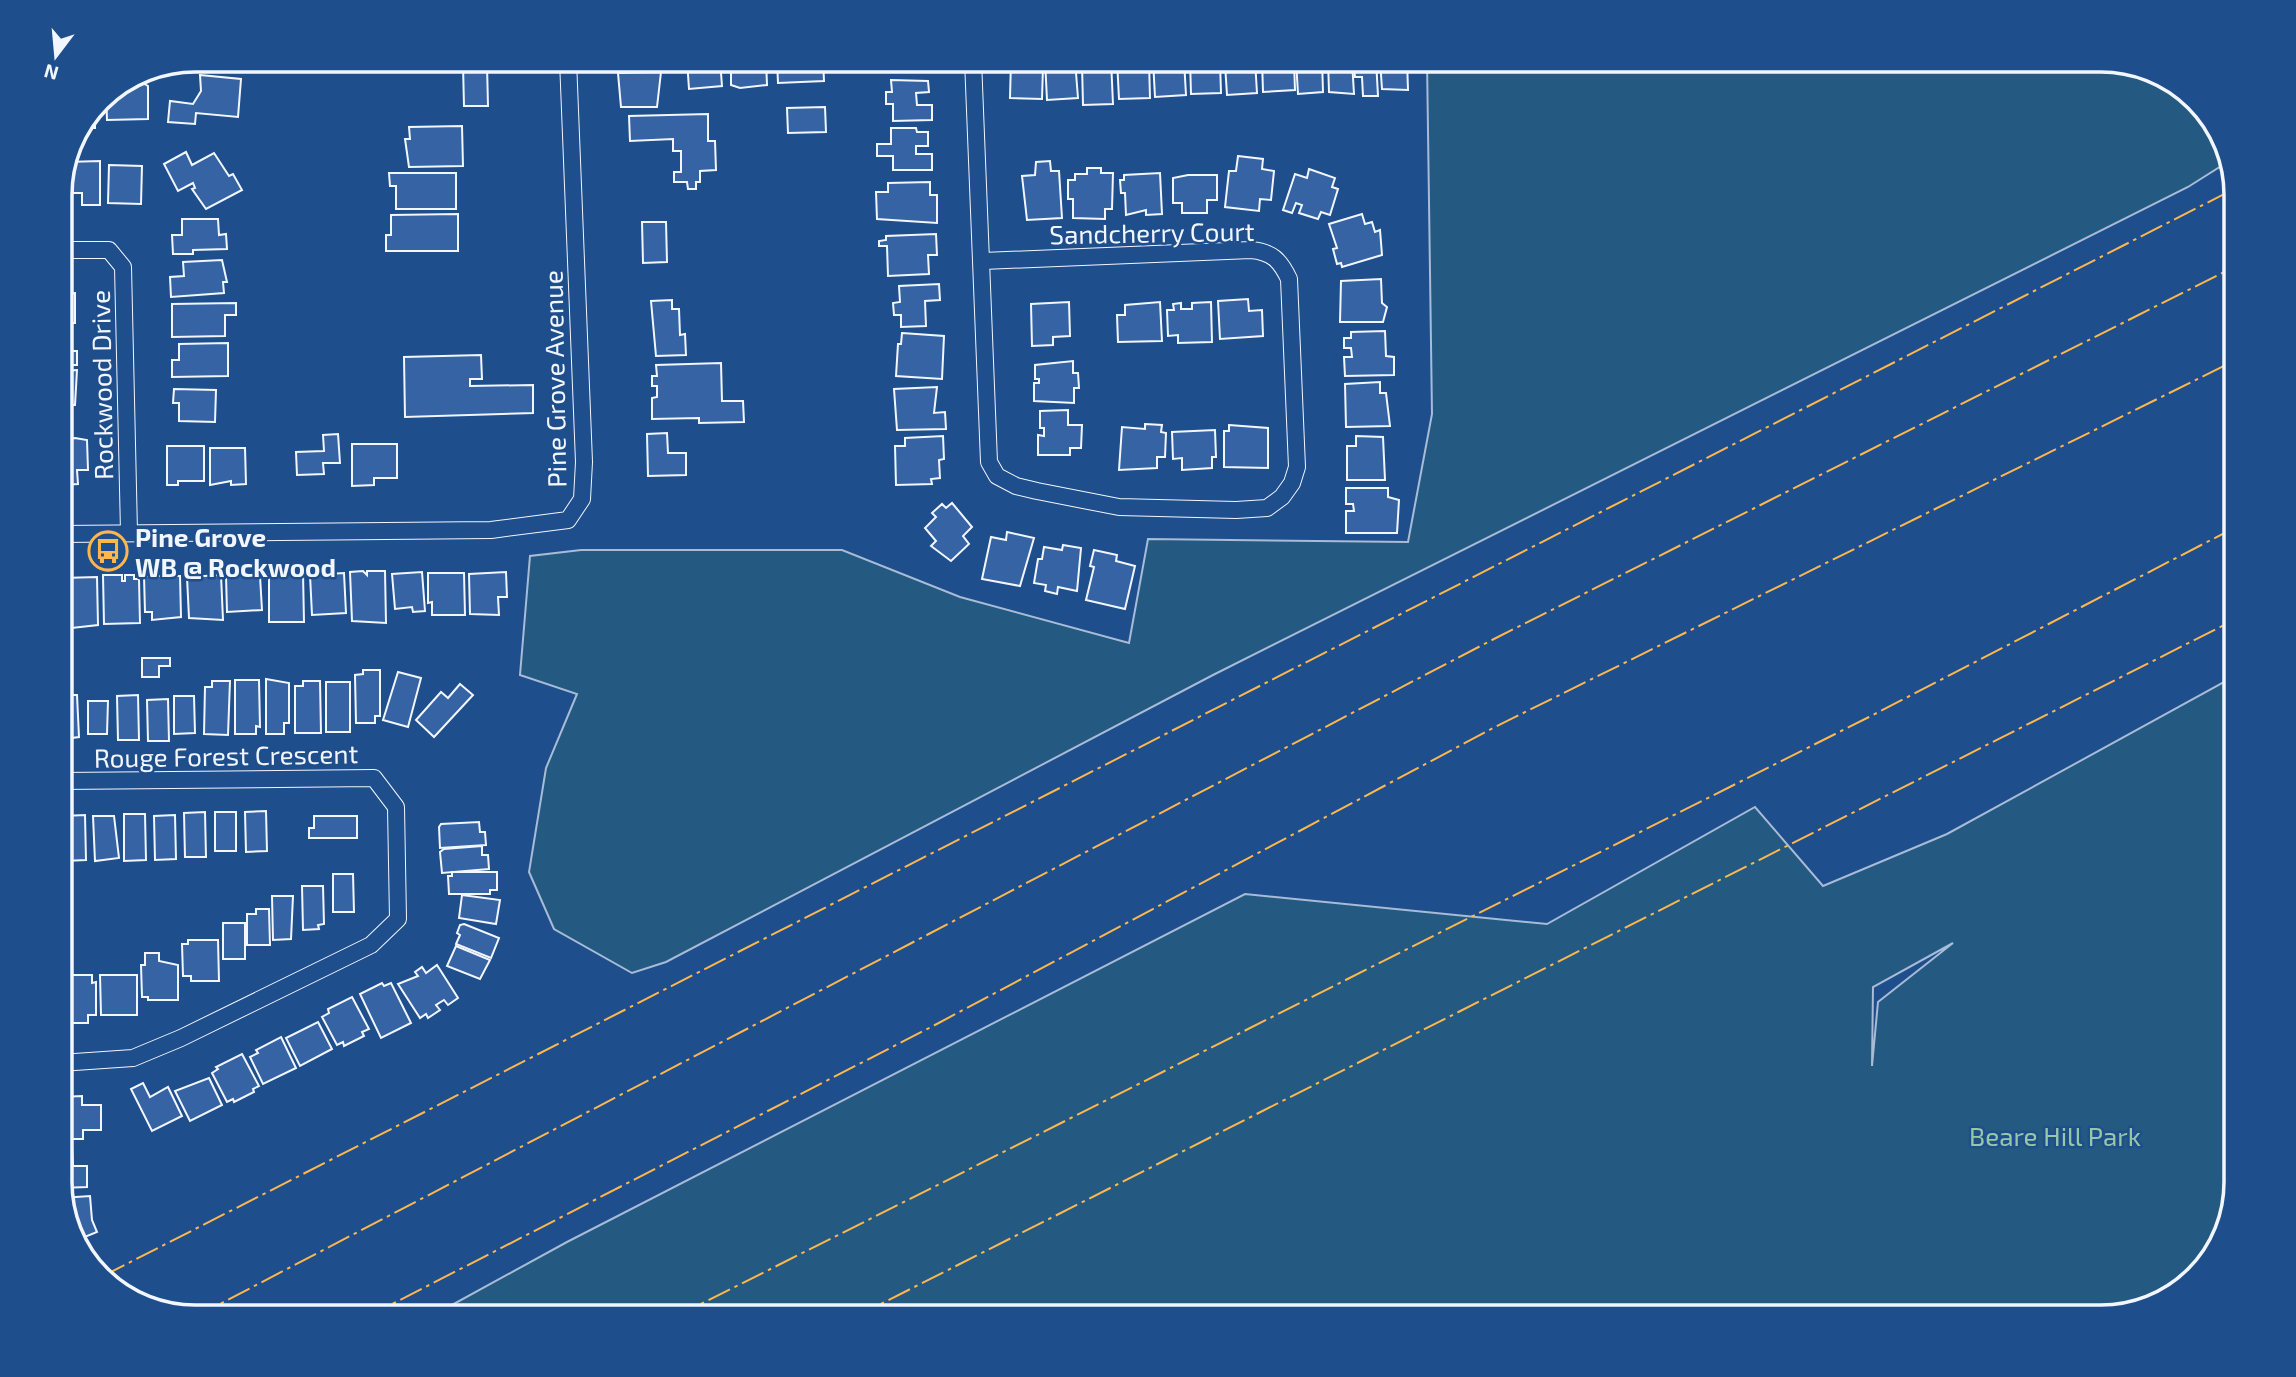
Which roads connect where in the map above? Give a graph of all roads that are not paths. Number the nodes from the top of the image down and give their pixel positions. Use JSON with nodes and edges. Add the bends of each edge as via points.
{"nodes":[{"id":1,"x":568,"y":72,"type":"edge"},
{"id":2,"x":974,"y":72,"type":"edge"},
{"id":3,"x":72,"y":250,"type":"edge"},
{"id":4,"x":983,"y":261,"type":"junction"},
{"id":5,"x":130,"y":532,"type":"junction"},
{"id":6,"x":72,"y":534,"type":"edge"},
{"id":7,"x":72,"y":781,"type":"edge"},
{"id":8,"x":72,"y":1062,"type":"edge"}],
"edges":[{"from":1,"to":5,"type":"street","name":"Pine Grove Avenue","via":[[584,462],[582,499],[568,520],[491,530]]},
{"from":2,"to":4,"type":"street","name":"Sandcherry Court"},
{"from":3,"to":5,"type":"street","name":"Rockwood Drive","via":[[108,250],[123,267]]},
{"from":4,"to":4,"type":"street","name":"Sandcherry Court","via":[[989,462],[997,476],[1016,486],[1119,507],[1236,510],[1267,508],[1282,497],[1297,467],[1289,279],[1277,258],[1251,250]]},
{"from":5,"to":6,"type":"street","name":"Pine Grove Avenue"},
{"from":7,"to":8,"type":"street","name":"Rouge Forest Crescent","via":[[373,778],[396,807],[398,880],[398,919],[371,945],[133,1058]]}]}
